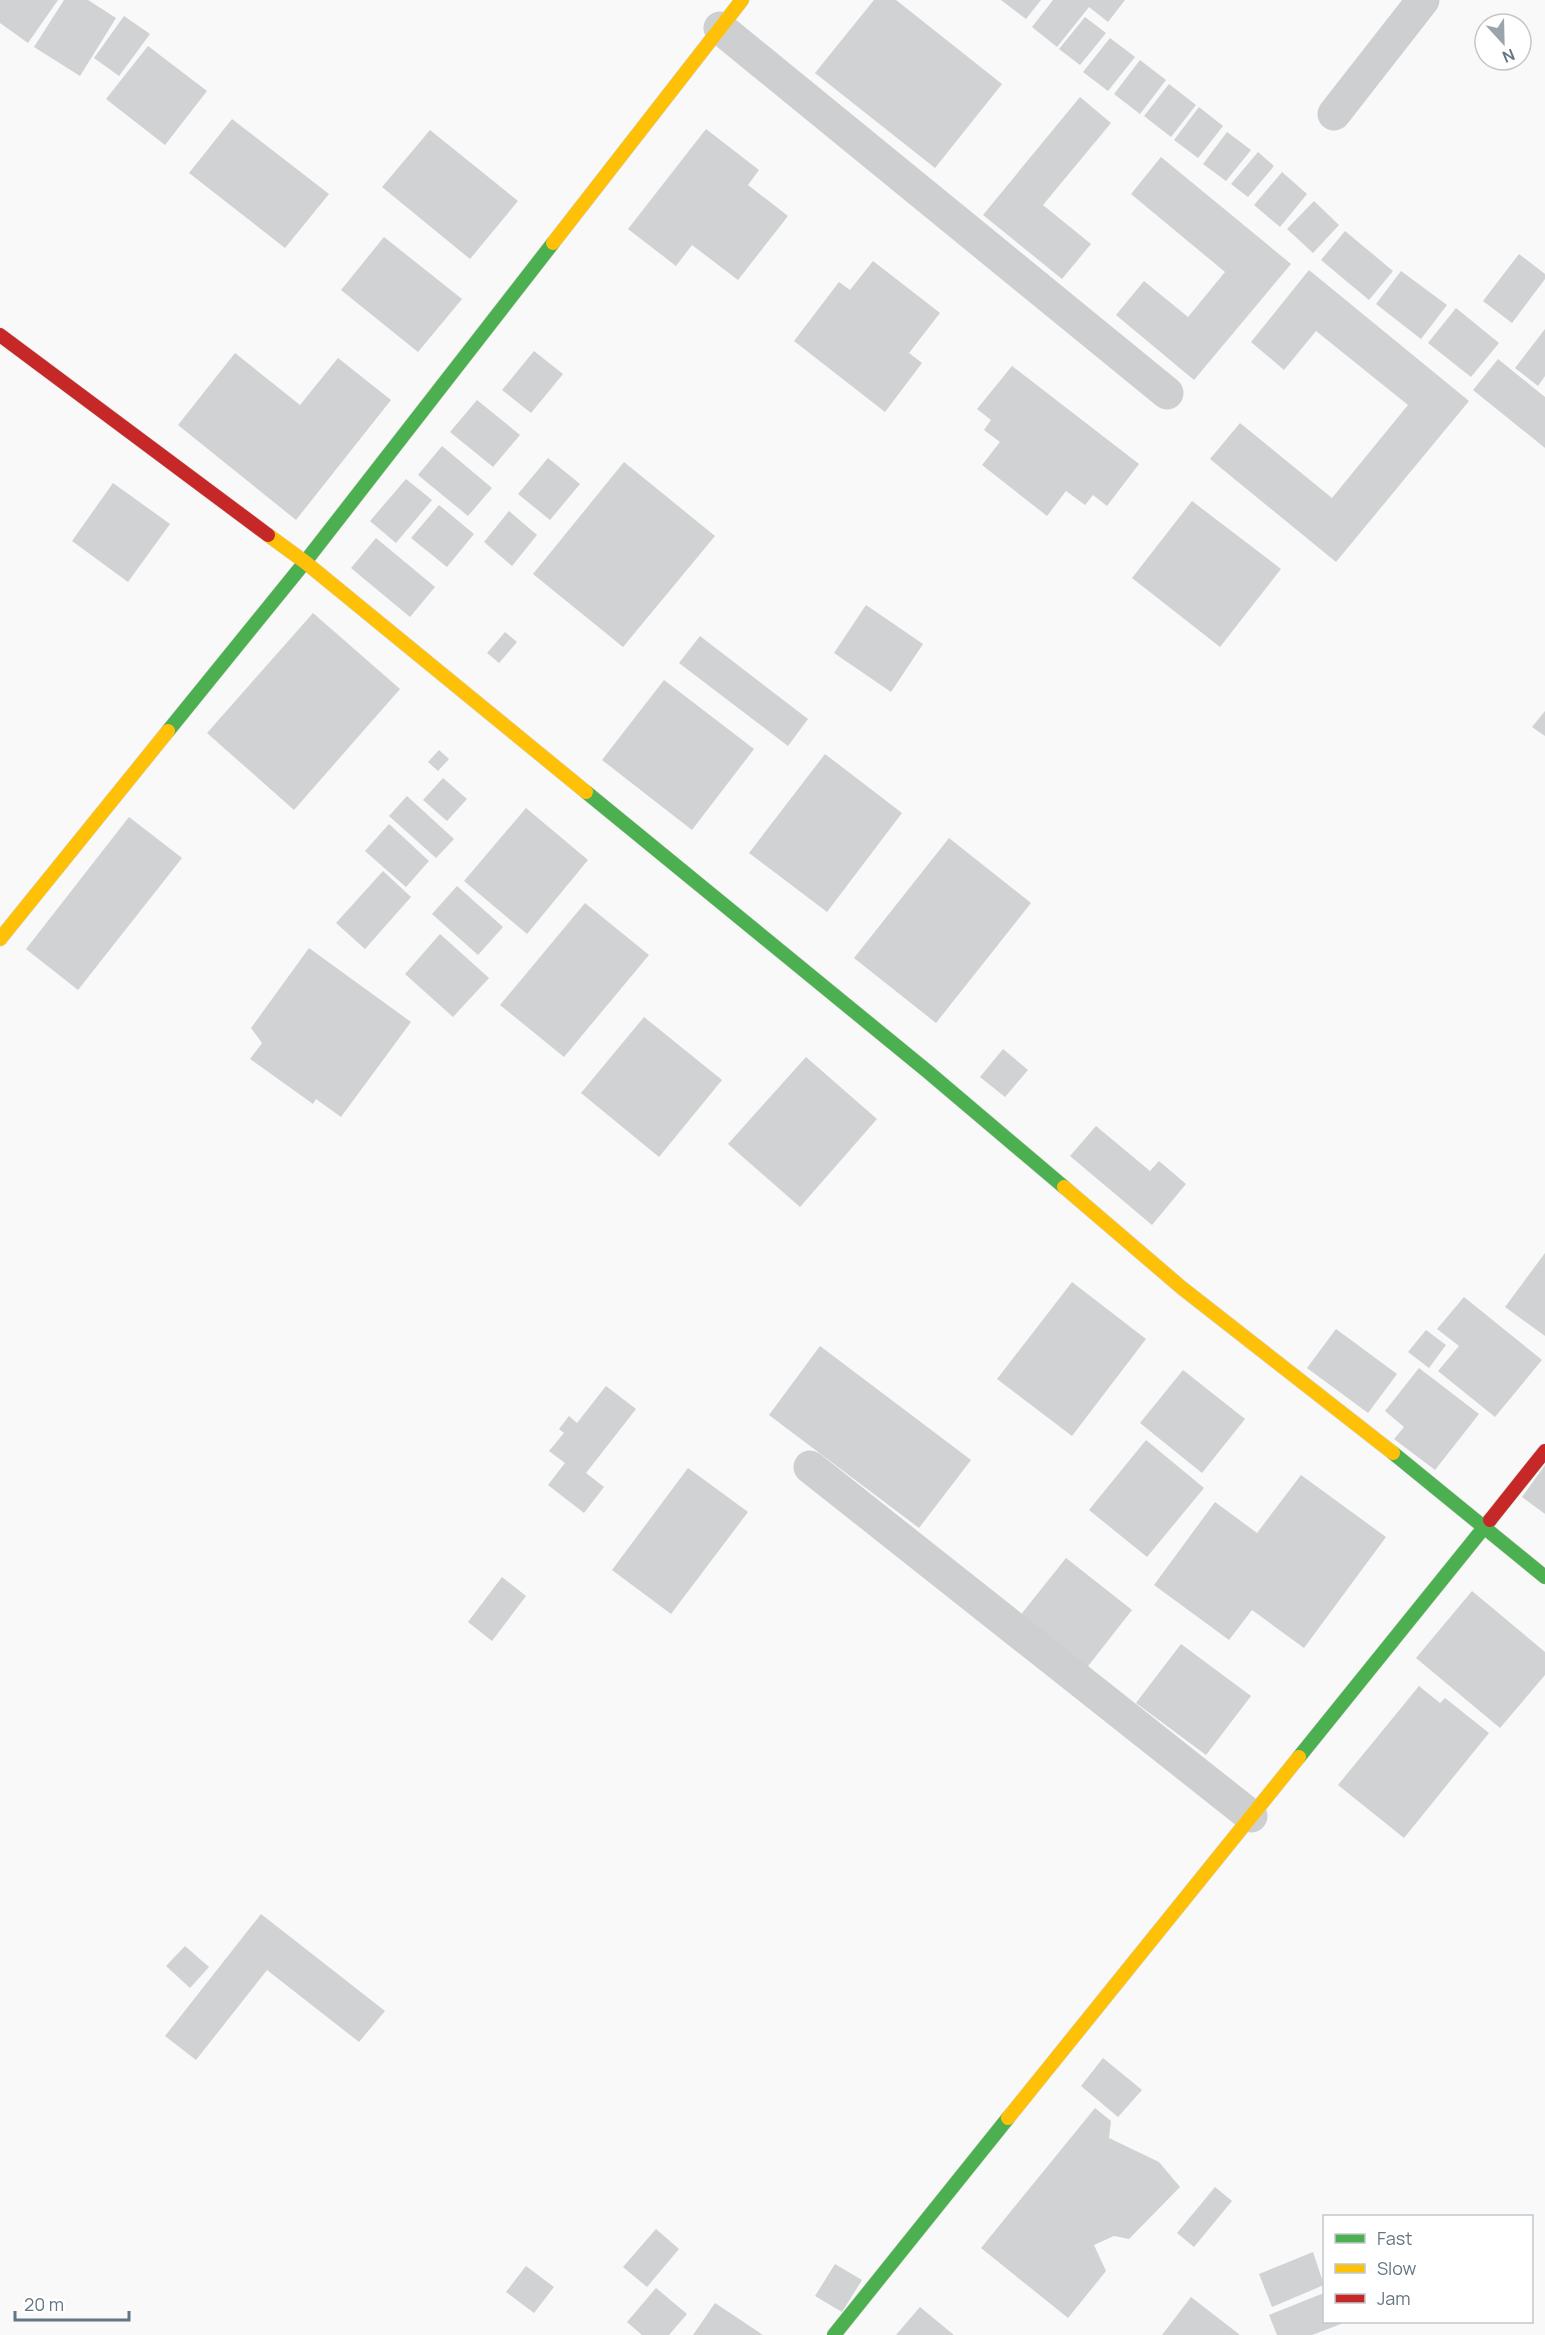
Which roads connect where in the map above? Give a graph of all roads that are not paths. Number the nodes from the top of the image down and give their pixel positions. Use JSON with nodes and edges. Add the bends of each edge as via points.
{"nodes":[{"id":1,"x":742,"y":0,"type":"edge"},
{"id":2,"x":1423,"y":0,"type":"edge"},
{"id":3,"x":720,"y":28,"type":"junction"},
{"id":4,"x":1334,"y":114,"type":"dead end"},
{"id":5,"x":0,"y":335,"type":"edge"},
{"id":6,"x":1167,"y":393,"type":"dead end"},
{"id":7,"x":305,"y":562,"type":"junction"},
{"id":8,"x":0,"y":939,"type":"edge"},
{"id":9,"x":1545,"y":1451,"type":"edge"},
{"id":10,"x":810,"y":1467,"type":"dead end"},
{"id":11,"x":1484,"y":1528,"type":"junction"},
{"id":12,"x":1545,"y":1577,"type":"edge"},
{"id":13,"x":1251,"y":1816,"type":"junction"},
{"id":14,"x":834,"y":2335,"type":"edge"}],
"edges":[{"from":1,"to":3,"type":"street"},
{"from":2,"to":4,"type":"street"},
{"from":3,"to":6,"type":"street"},
{"from":3,"to":7,"type":"street"},
{"from":5,"to":7,"type":"street"},
{"from":7,"to":8,"type":"street"},
{"from":7,"to":11,"type":"street","via":[[927,1071],[1182,1288]]},
{"from":9,"to":11,"type":"street"},
{"from":10,"to":13,"type":"street"},
{"from":11,"to":12,"type":"street"},
{"from":11,"to":13,"type":"street"},
{"from":13,"to":14,"type":"street"}]}
